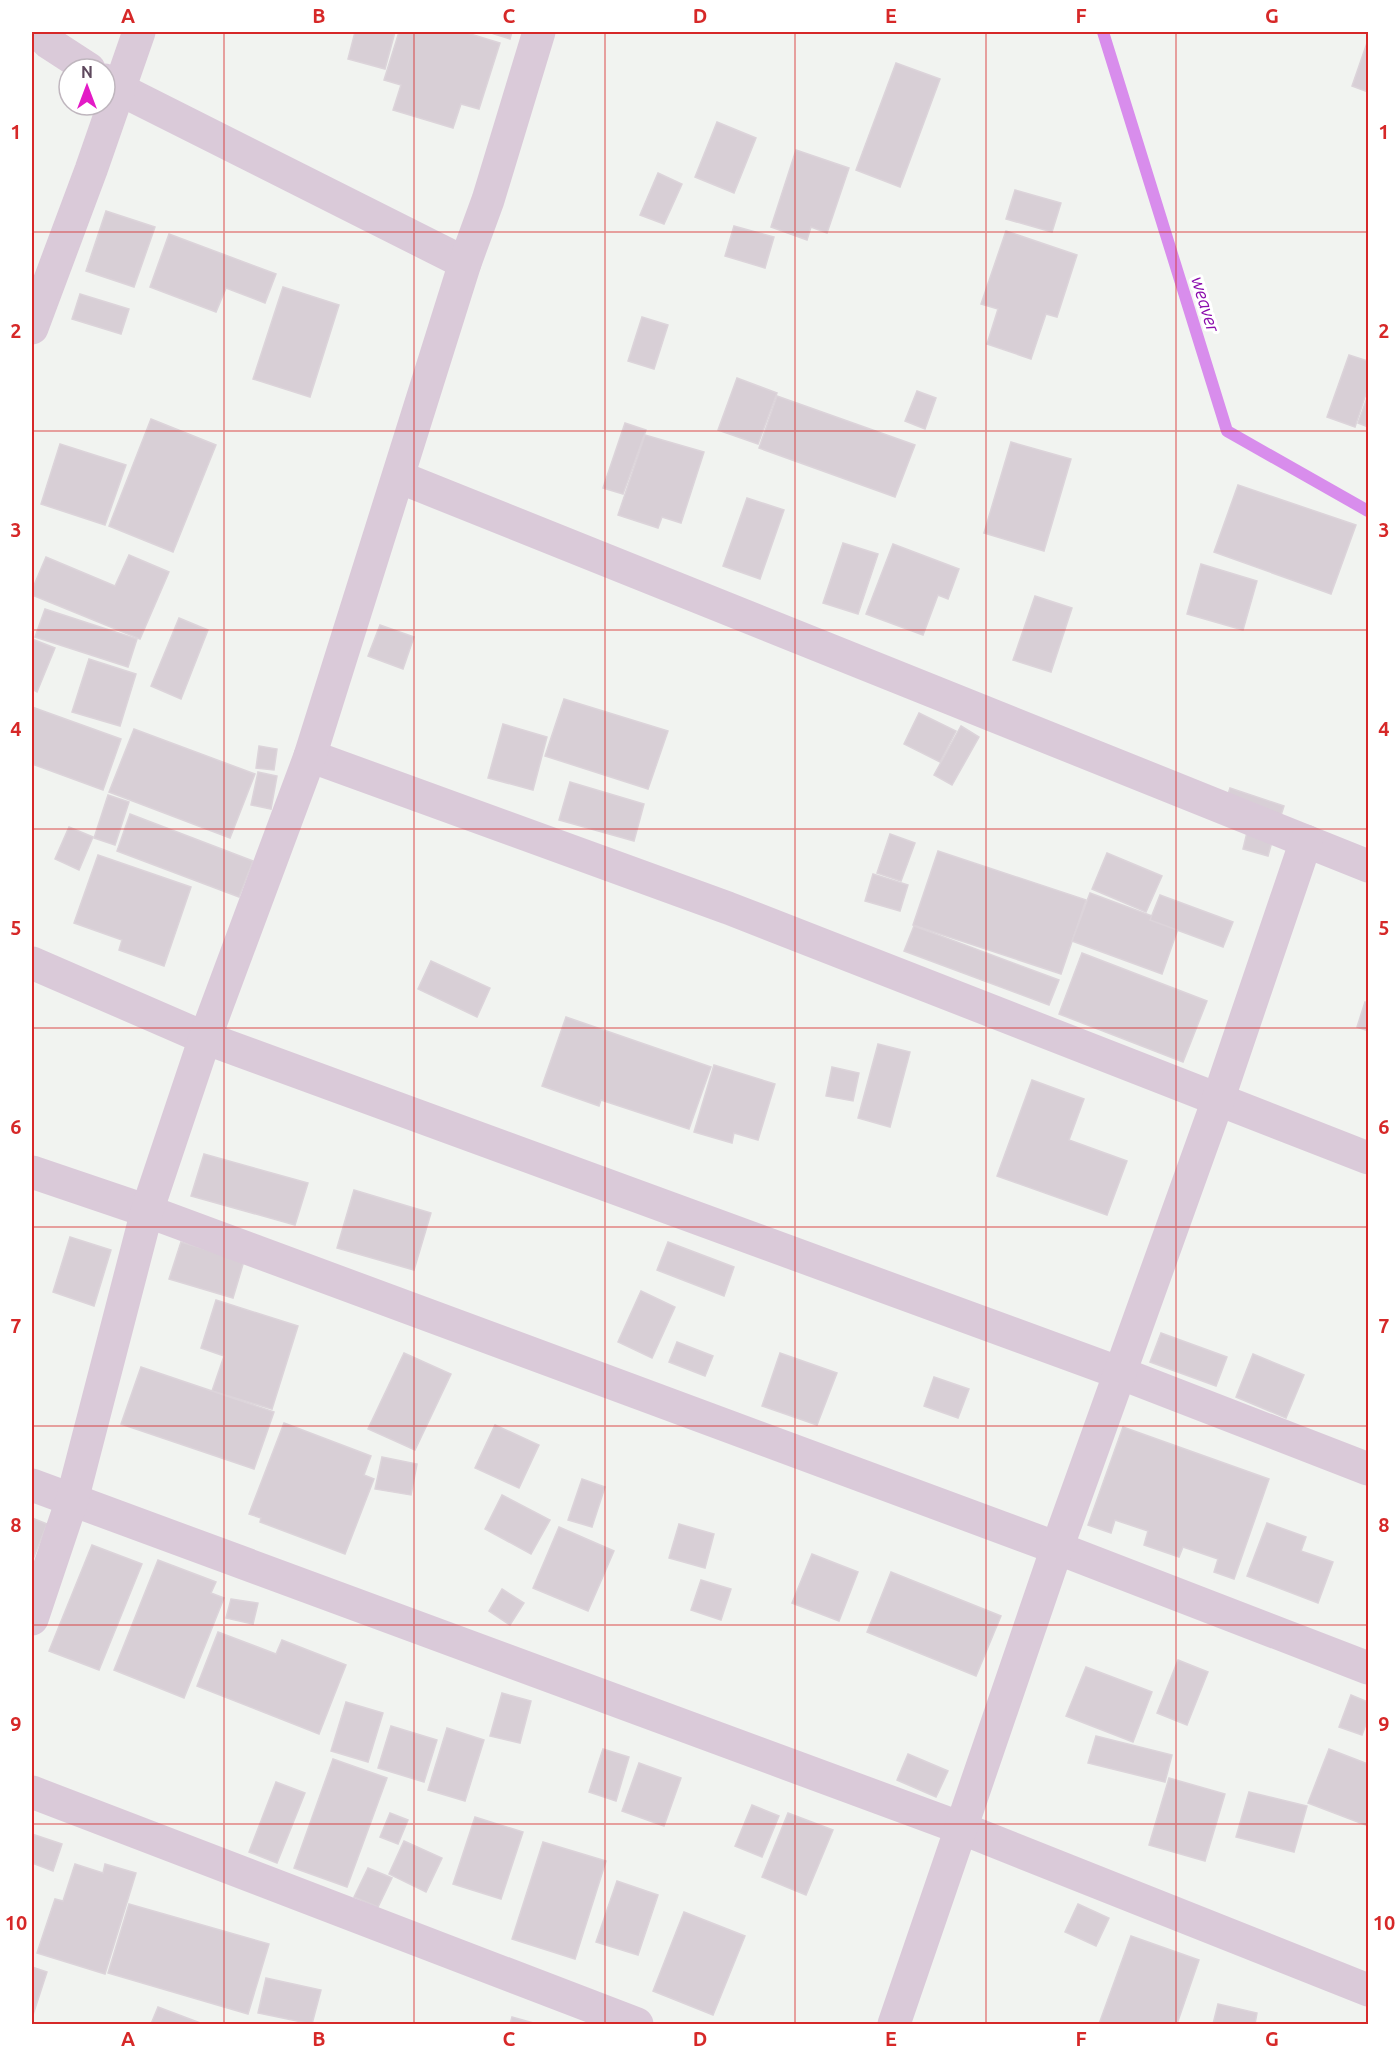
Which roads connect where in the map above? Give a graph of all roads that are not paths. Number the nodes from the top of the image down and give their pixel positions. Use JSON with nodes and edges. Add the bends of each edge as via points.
{"nodes":[{"id":1,"x":38,"y":32,"type":"edge"},
{"id":2,"x":139,"y":32,"type":"edge"},
{"id":3,"x":539,"y":32,"type":"edge"},
{"id":4,"x":71,"y":57,"type":"edge"},
{"id":5,"x":117,"y":74,"type":"edge"},
{"id":6,"x":117,"y":87,"type":"edge"},
{"id":7,"x":101,"y":117,"type":"edge"},
{"id":8,"x":465,"y":263,"type":"junction"},
{"id":9,"x":32,"y":328,"type":"edge"},
{"id":10,"x":399,"y":477,"type":"junction"},
{"id":11,"x":310,"y":756,"type":"junction"},
{"id":12,"x":1306,"y":841,"type":"junction"},
{"id":13,"x":1368,"y":866,"type":"edge"},
{"id":14,"x":32,"y":963,"type":"edge"},
{"id":15,"x":205,"y":1038,"type":"junction"},
{"id":16,"x":1218,"y":1100,"type":"junction"},
{"id":17,"x":1368,"y":1158,"type":"edge"},
{"id":18,"x":32,"y":1172,"type":"edge"},
{"id":19,"x":147,"y":1211,"type":"junction"},
{"id":20,"x":1120,"y":1373,"type":"junction"},
{"id":21,"x":1368,"y":1469,"type":"edge"},
{"id":22,"x":32,"y":1485,"type":"edge"},
{"id":23,"x":72,"y":1500,"type":"junction"},
{"id":24,"x":1057,"y":1548,"type":"junction"},
{"id":25,"x":32,"y":1619,"type":"edge"},
{"id":26,"x":1368,"y":1668,"type":"edge"},
{"id":27,"x":32,"y":1792,"type":"edge"},
{"id":28,"x":962,"y":1828,"type":"junction"},
{"id":29,"x":1368,"y":1990,"type":"edge"},
{"id":30,"x":637,"y":2025,"type":"edge"},
{"id":31,"x":894,"y":2025,"type":"edge"}],
"edges":[{"from":1,"to":4,"type":"street"},
{"from":2,"to":5,"type":"street"},
{"from":3,"to":8,"type":"street"},
{"from":6,"to":8,"type":"street"},
{"from":7,"to":9,"type":"street"},
{"from":8,"to":10,"type":"street"},
{"from":10,"to":11,"type":"street"},
{"from":10,"to":12,"type":"street"},
{"from":11,"to":15,"type":"street"},
{"from":11,"to":16,"type":"street","via":[[728,908]]},
{"from":12,"to":13,"type":"street"},
{"from":12,"to":16,"type":"street"},
{"from":14,"to":15,"type":"street"},
{"from":15,"to":19,"type":"street"},
{"from":15,"to":20,"type":"street"},
{"from":16,"to":17,"type":"street"},
{"from":16,"to":20,"type":"street"},
{"from":18,"to":19,"type":"street"},
{"from":19,"to":23,"type":"street"},
{"from":19,"to":24,"type":"street"},
{"from":20,"to":21,"type":"street"},
{"from":20,"to":24,"type":"street"},
{"from":22,"to":23,"type":"street"},
{"from":23,"to":25,"type":"street"},
{"from":23,"to":28,"type":"street"},
{"from":24,"to":26,"type":"street"},
{"from":24,"to":28,"type":"street"},
{"from":27,"to":30,"type":"street"},
{"from":28,"to":29,"type":"street"},
{"from":28,"to":31,"type":"street"}]}
